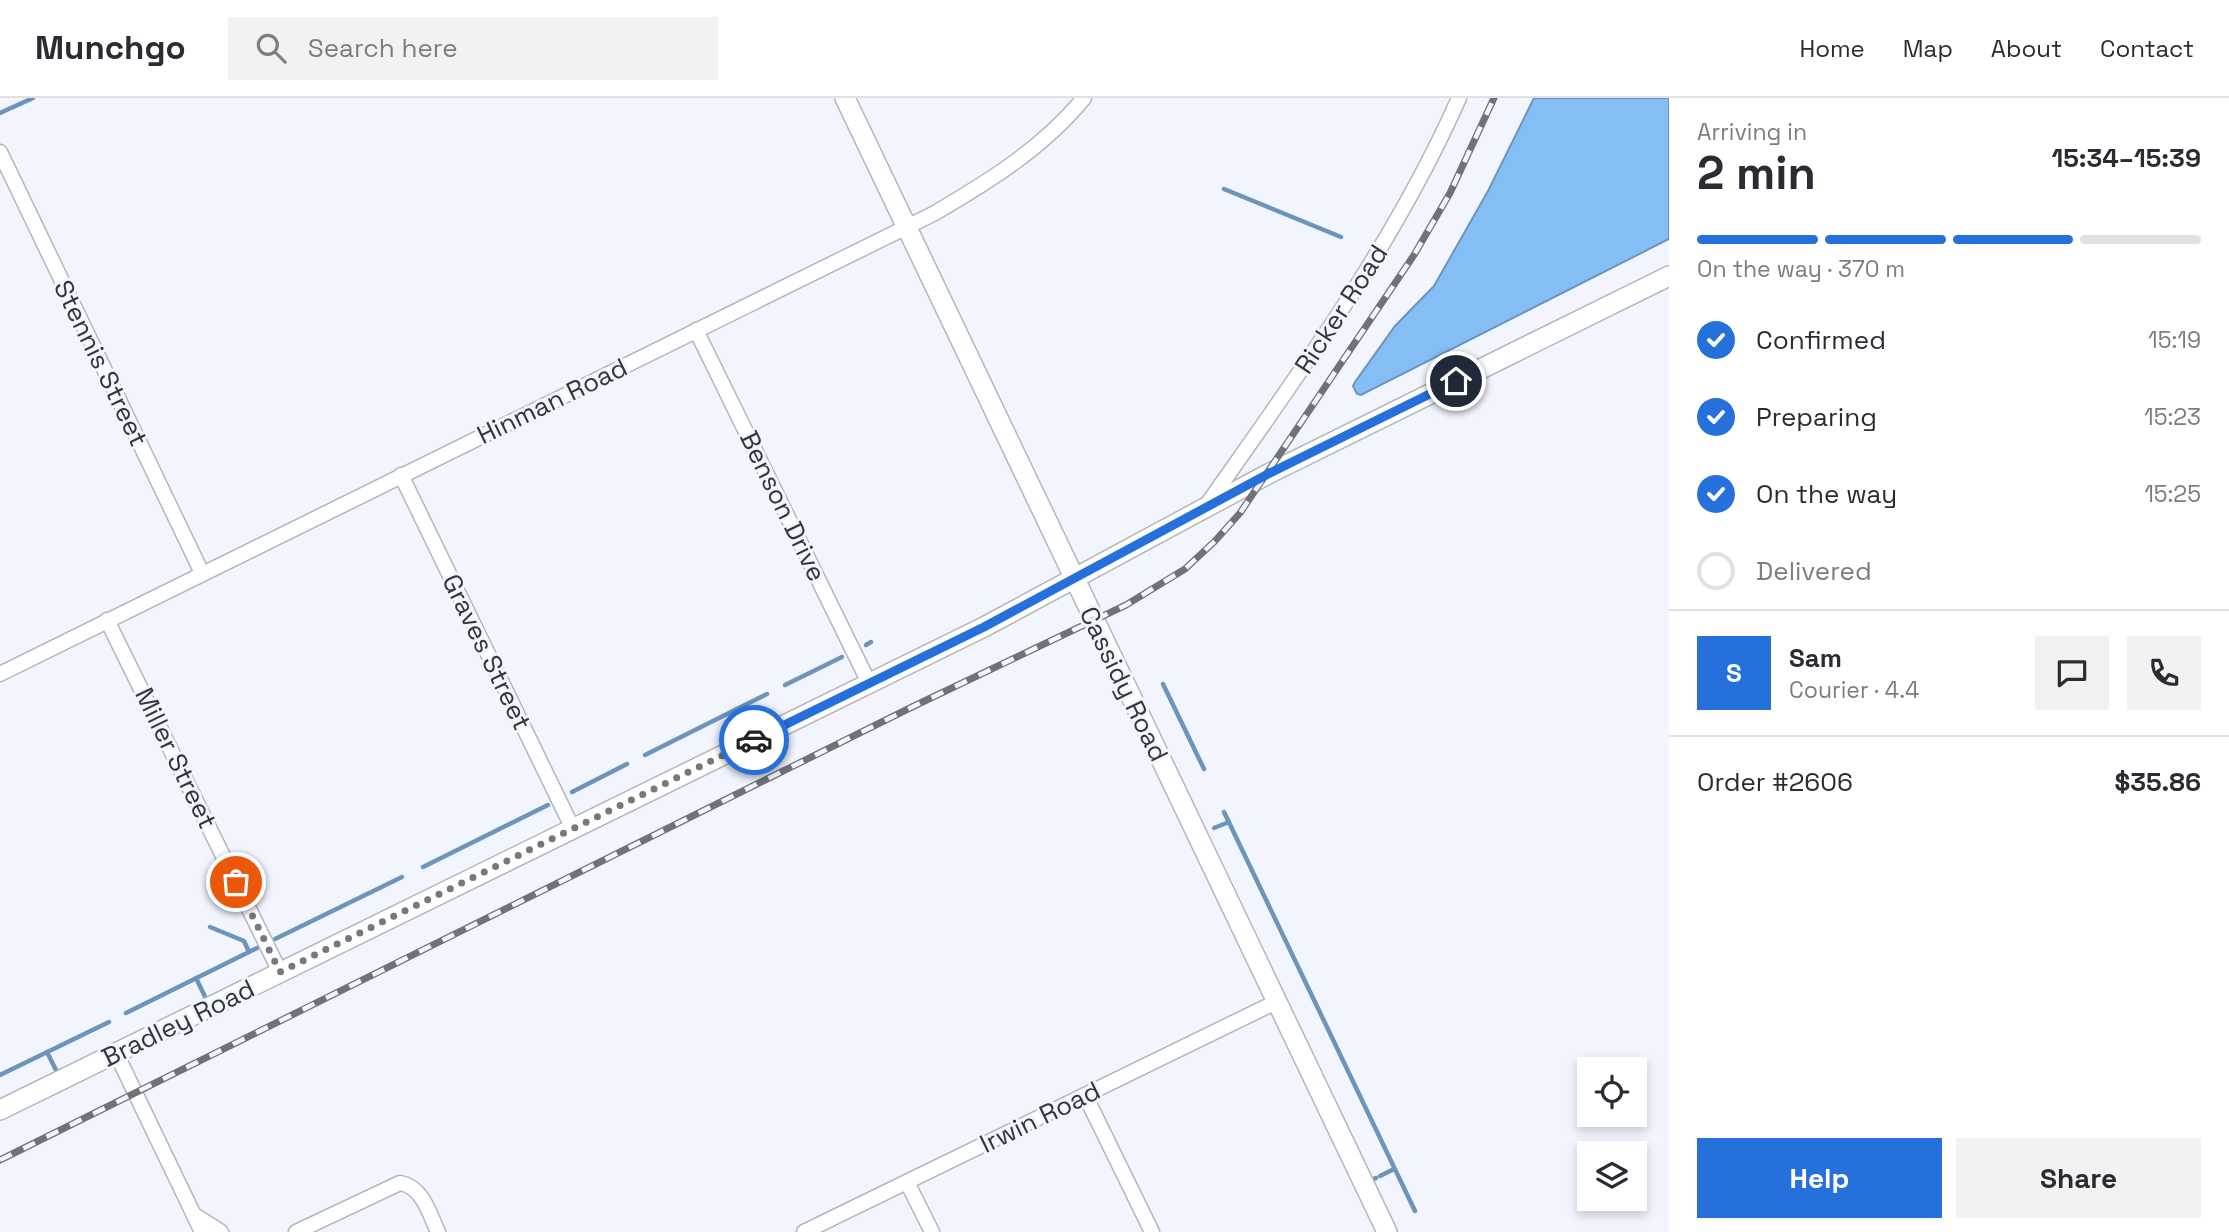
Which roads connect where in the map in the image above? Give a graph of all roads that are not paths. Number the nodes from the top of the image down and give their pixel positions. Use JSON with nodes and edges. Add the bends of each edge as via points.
{"nodes":[{"id":1,"x":845,"y":98,"type":"edge"},
{"id":2,"x":1084,"y":98,"type":"edge"},
{"id":3,"x":1459,"y":98,"type":"edge"},
{"id":4,"x":0,"y":152,"type":"edge"},
{"id":5,"x":906,"y":227,"type":"junction"},
{"id":6,"x":1669,"y":275,"type":"edge"},
{"id":7,"x":696,"y":330,"type":"junction"},
{"id":8,"x":401,"y":475,"type":"junction"},
{"id":9,"x":1204,"y":509,"type":"junction"},
{"id":10,"x":202,"y":573,"type":"junction"},
{"id":11,"x":1074,"y":579,"type":"junction"},
{"id":12,"x":107,"y":620,"type":"junction"},
{"id":13,"x":0,"y":674,"type":"edge"},
{"id":14,"x":869,"y":683,"type":"junction"},
{"id":15,"x":573,"y":829,"type":"junction"},
{"id":16,"x":280,"y":972,"type":"junction"},
{"id":17,"x":1276,"y":1002,"type":"junction"},
{"id":18,"x":116,"y":1053,"type":"junction"},
{"id":19,"x":1085,"y":1096,"type":"junction"},
{"id":20,"x":0,"y":1110,"type":"edge"},
{"id":21,"x":907,"y":1182,"type":"junction"},
{"id":22,"x":194,"y":1214,"type":"junction"},
{"id":23,"x":202,"y":1232,"type":"edge"},
{"id":24,"x":221,"y":1232,"type":"edge"},
{"id":25,"x":296,"y":1232,"type":"edge"},
{"id":26,"x":438,"y":1232,"type":"edge"},
{"id":27,"x":804,"y":1232,"type":"edge"},
{"id":28,"x":932,"y":1232,"type":"edge"},
{"id":29,"x":1152,"y":1232,"type":"edge"},
{"id":30,"x":1387,"y":1232,"type":"edge"}],
"edges":[{"from":1,"to":5,"type":"street","name":"Cassidy Road"},
{"from":2,"to":5,"type":"street","name":"Hinman Road","via":[[1018,160]]},
{"from":3,"to":9,"type":"street","name":"Ricker Road","via":[[1434,154],[1366,273]]},
{"from":4,"to":10,"type":"street","name":"Stennis Street"},
{"from":5,"to":7,"type":"street","name":"Hinman Road"},
{"from":5,"to":11,"type":"street","name":"Cassidy Road"},
{"from":6,"to":9,"type":"street","name":"Bradley Road"},
{"from":7,"to":8,"type":"street","name":"Hinman Road"},
{"from":7,"to":14,"type":"street","name":"Benson Drive"},
{"from":8,"to":10,"type":"street","name":"Hinman Road"},
{"from":8,"to":15,"type":"street","name":"Graves Street"},
{"from":9,"to":11,"type":"street","name":"Bradley Road"},
{"from":10,"to":12,"type":"street","name":"Hinman Road"},
{"from":11,"to":14,"type":"street","name":"Bradley Road"},
{"from":11,"to":17,"type":"street","name":"Cassidy Road"},
{"from":12,"to":13,"type":"street","name":"Hinman Road"},
{"from":12,"to":16,"type":"street","name":"Miller Street"},
{"from":14,"to":15,"type":"street","name":"Bradley Road"},
{"from":15,"to":16,"type":"street","name":"Bradley Road"},
{"from":16,"to":18,"type":"street","name":"Bradley Road"},
{"from":17,"to":19,"type":"street","name":"Irwin Road"},
{"from":17,"to":30,"type":"street","name":"Cassidy Road"},
{"from":18,"to":20,"type":"street","name":"Bradley Road"},
{"from":18,"to":22,"type":"street"},
{"from":19,"to":21,"type":"street","name":"Irwin Road"},
{"from":19,"to":29,"type":"street"},
{"from":21,"to":27,"type":"street","name":"Irwin Road"},
{"from":21,"to":28,"type":"street"},
{"from":22,"to":23,"type":"street"},
{"from":22,"to":24,"type":"street"},
{"from":25,"to":26,"type":"street","via":[[393,1185],[407,1185],[420,1194]]}]}
